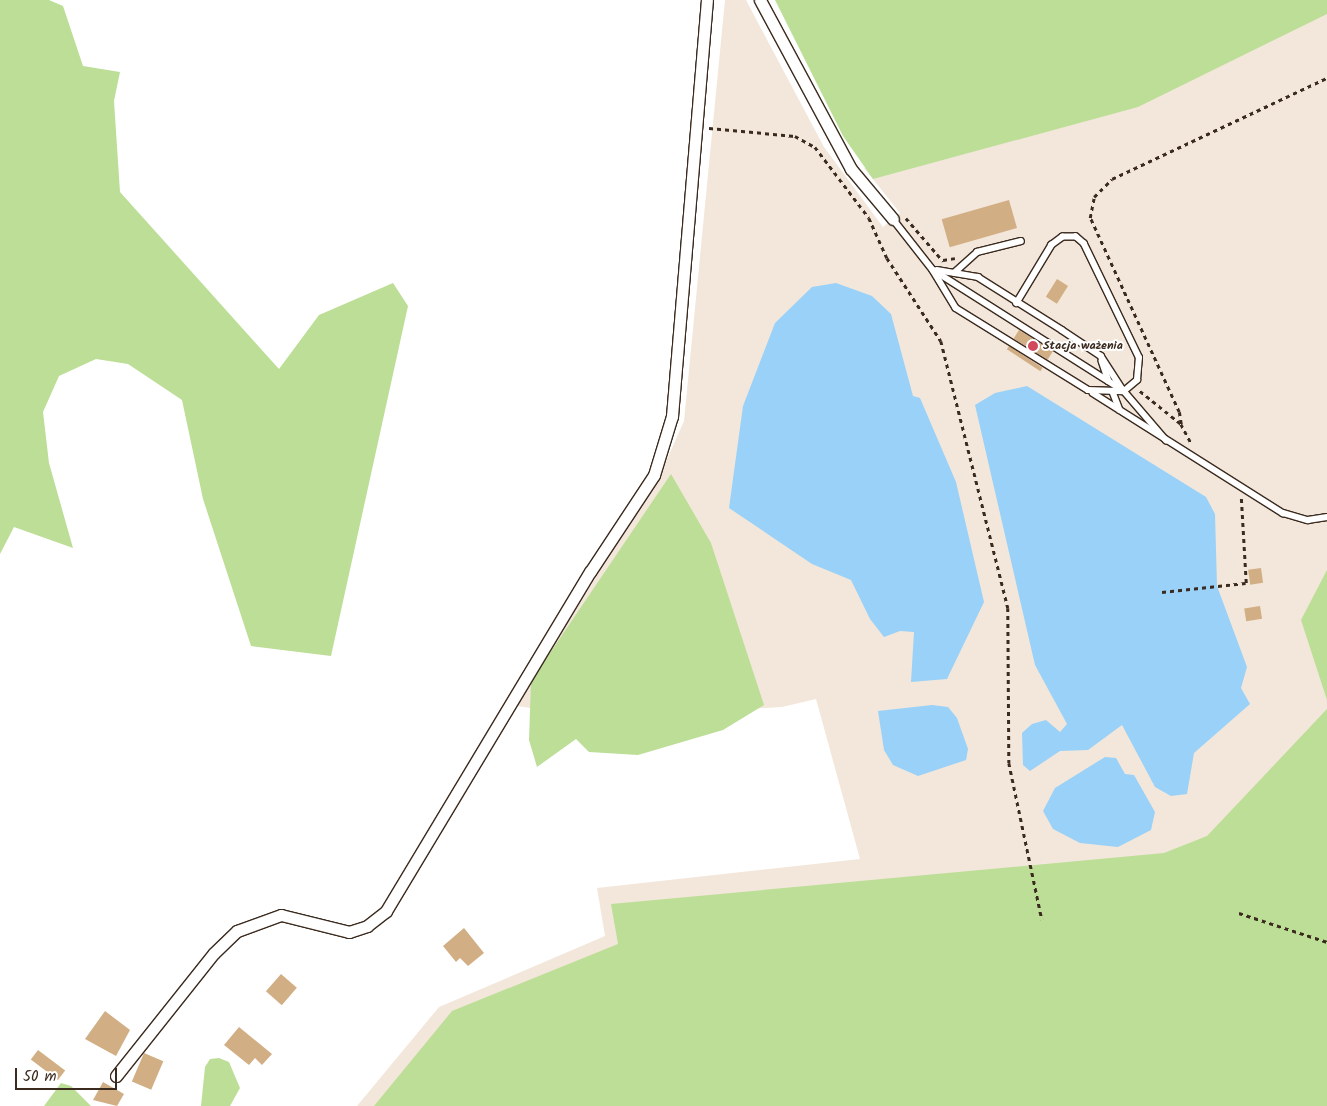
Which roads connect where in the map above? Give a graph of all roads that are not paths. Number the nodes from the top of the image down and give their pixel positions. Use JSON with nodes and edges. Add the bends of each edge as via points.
{"nodes":[{"id":1,"x":707,"y":0,"type":"edge"},
{"id":2,"x":760,"y":0,"type":"edge"},
{"id":3,"x":893,"y":219,"type":"joint"},
{"id":4,"x":1021,"y":241,"type":"dead end"},
{"id":5,"x":934,"y":270,"type":"junction"},
{"id":6,"x":954,"y":273,"type":"junction"},
{"id":7,"x":1017,"y":303,"type":"junction"},
{"id":8,"x":1101,"y":356,"type":"junction"},
{"id":9,"x":1109,"y":381,"type":"junction"},
{"id":10,"x":1088,"y":390,"type":"junction"},
{"id":11,"x":1124,"y":392,"type":"junction"},
{"id":12,"x":1113,"y":393,"type":"junction"},
{"id":13,"x":1120,"y":410,"type":"junction"},
{"id":14,"x":1166,"y":440,"type":"junction"},
{"id":15,"x":1327,"y":517,"type":"edge"},
{"id":16,"x":116,"y":1076,"type":"dead end"}],
"edges":[{"from":1,"to":16,"type":"street","via":[[672,416],[654,475],[590,572],[386,911],[367,926],[349,932],[281,915],[237,931],[214,953]]},
{"from":2,"to":3,"type":"street","via":[[851,169]]},
{"from":3,"to":5,"type":"lane"},
{"from":4,"to":6,"type":"lane","via":[[977,252]]},
{"from":5,"to":6,"type":"lane"},
{"from":5,"to":9,"type":"lane"},
{"from":5,"to":10,"type":"lane","via":[[956,308]]},
{"from":6,"to":7,"type":"lane","via":[[978,277]]},
{"from":7,"to":8,"type":"lane"},
{"from":7,"to":11,"type":"lane","via":[[1052,245],[1063,237],[1076,237],[1084,244],[1138,358],[1137,380]]},
{"from":8,"to":9,"type":"lane"},
{"from":8,"to":11,"type":"lane"},
{"from":9,"to":11,"type":"lane"},
{"from":9,"to":12,"type":"lane"},
{"from":10,"to":12,"type":"lane"},
{"from":10,"to":13,"type":"lane"},
{"from":11,"to":12,"type":"lane"},
{"from":11,"to":14,"type":"lane"},
{"from":12,"to":13,"type":"lane"},
{"from":13,"to":14,"type":"lane"},
{"from":14,"to":15,"type":"lane","via":[[1296,519]]}]}
